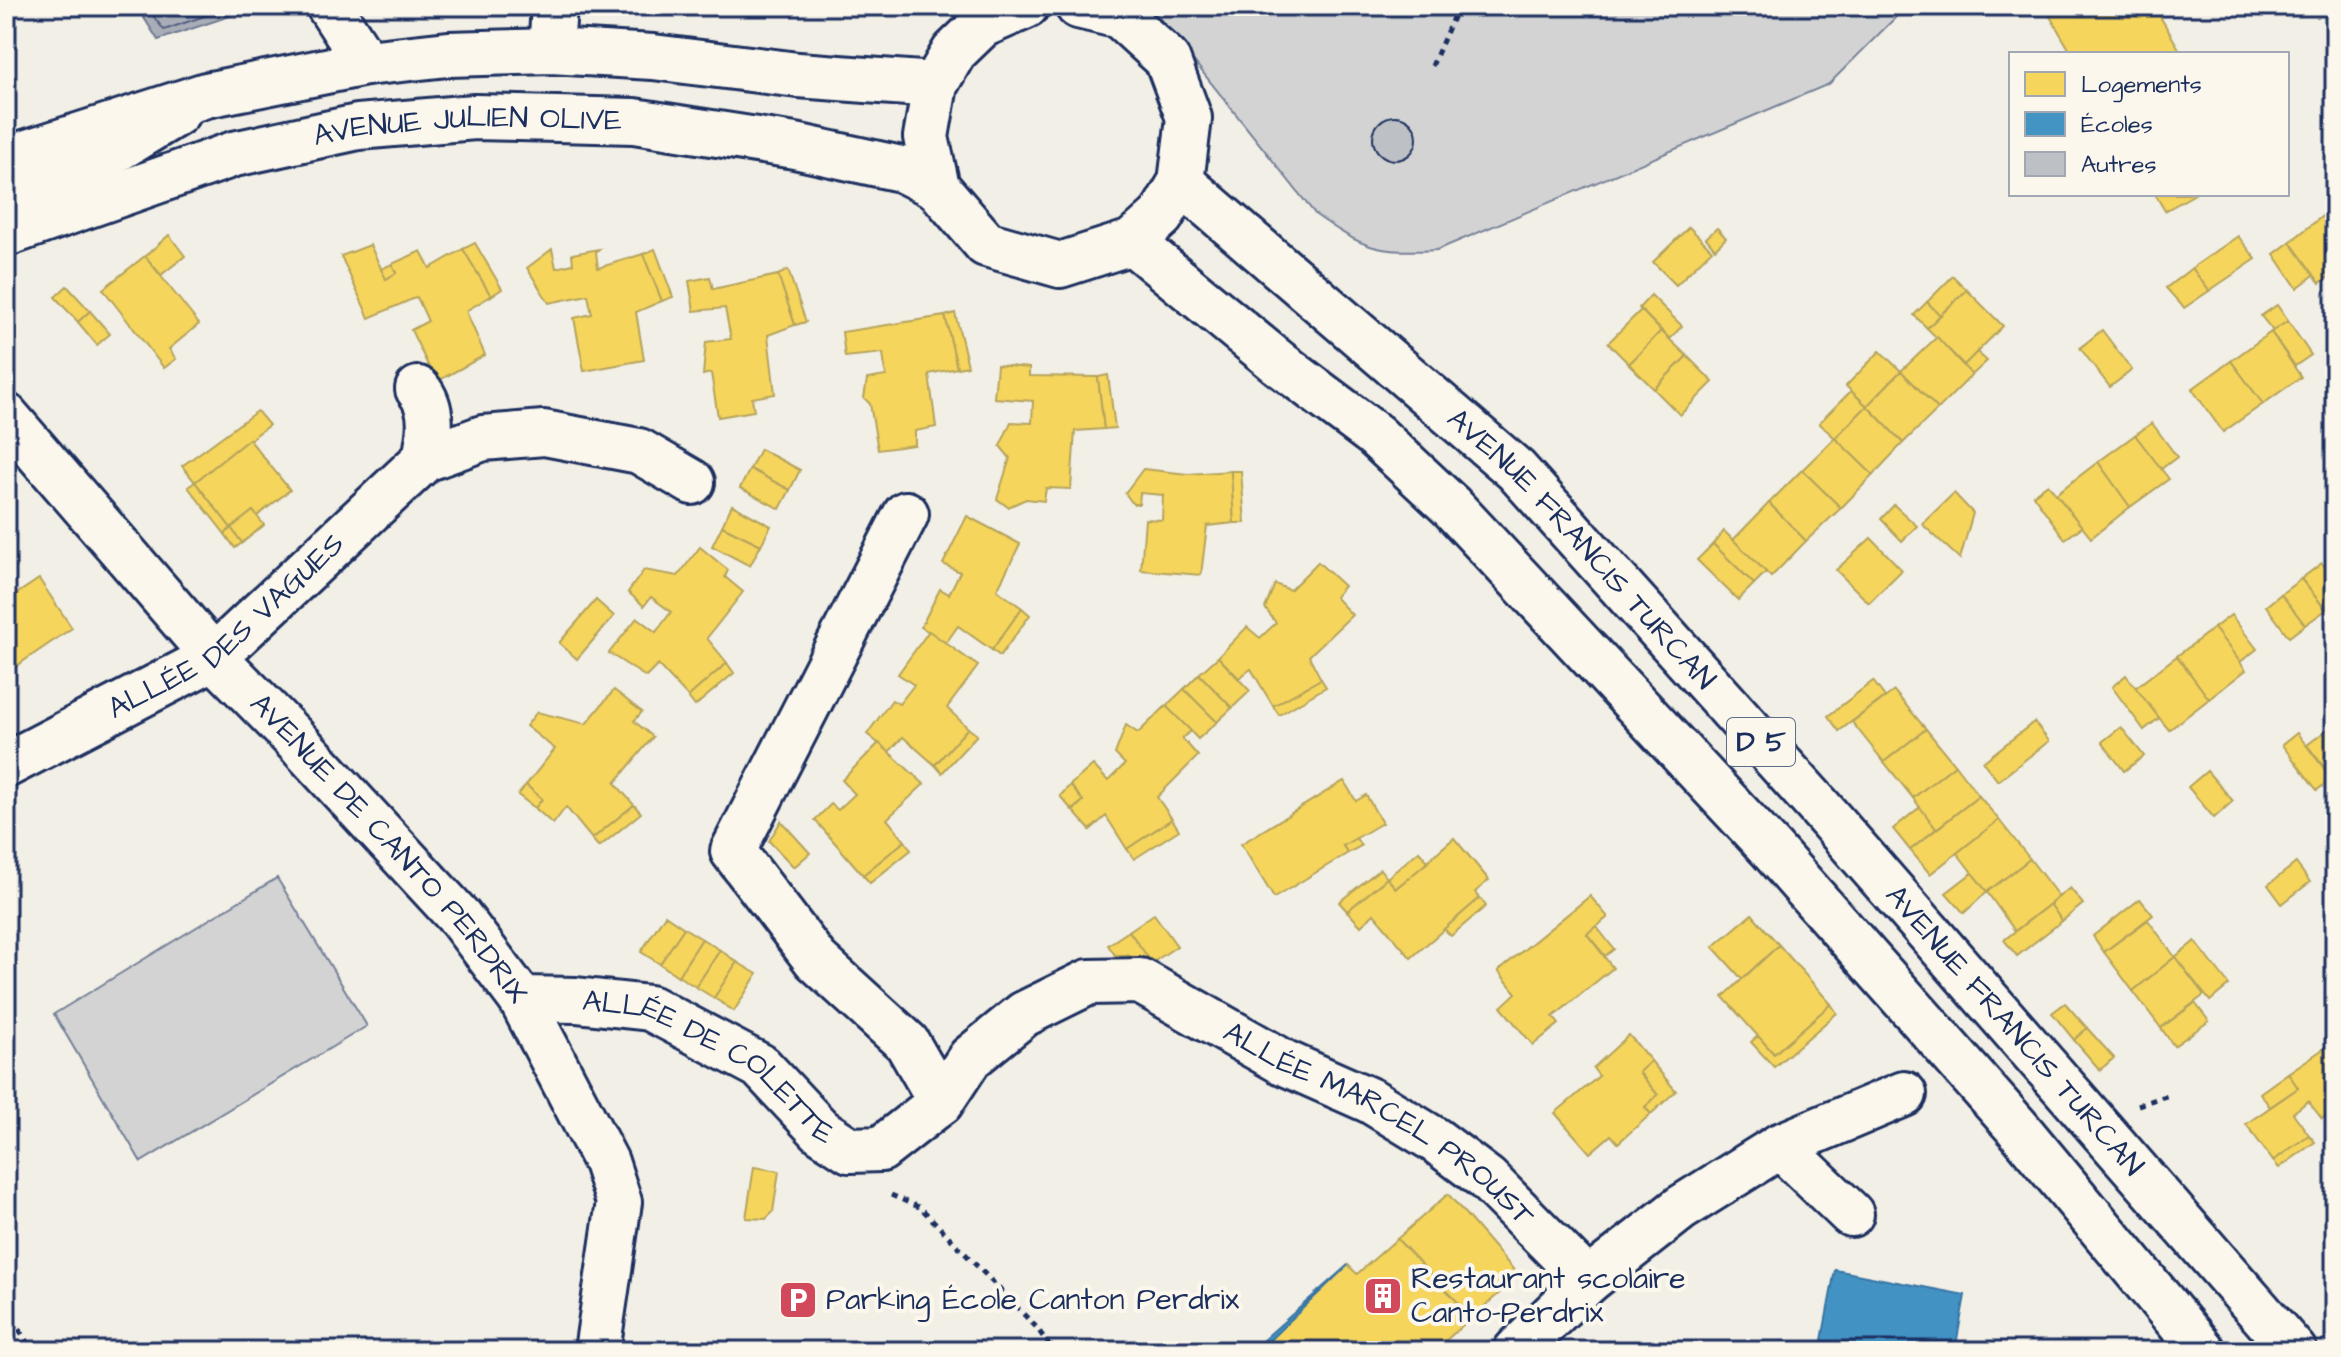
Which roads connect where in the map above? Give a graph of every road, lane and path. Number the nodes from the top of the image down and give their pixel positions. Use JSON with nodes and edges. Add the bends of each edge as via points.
{"nodes":[{"id":1,"x":329,"y":6,"type":"edge"},
{"id":2,"x":554,"y":6,"type":"edge"},
{"id":3,"x":1026,"y":6,"type":"edge"},
{"id":4,"x":1078,"y":6,"type":"edge"},
{"id":5,"x":1458,"y":6,"type":"edge"},
{"id":6,"x":980,"y":16,"type":"edge"},
{"id":7,"x":551,"y":51,"type":"junction"},
{"id":8,"x":366,"y":63,"type":"junction"},
{"id":9,"x":1432,"y":66,"type":"dead end"},
{"id":10,"x":935,"y":85,"type":"junction"},
{"id":11,"x":206,"y":95,"type":"junction"},
{"id":12,"x":6,"y":159,"type":"edge"},
{"id":13,"x":1181,"y":182,"type":"junction"},
{"id":14,"x":937,"y":187,"type":"junction"},
{"id":15,"x":6,"y":199,"type":"edge"},
{"id":16,"x":6,"y":234,"type":"edge"},
{"id":17,"x":1132,"y":242,"type":"junction"},
{"id":18,"x":418,"y":389,"type":"dead end"},
{"id":19,"x":6,"y":416,"type":"edge"},
{"id":20,"x":425,"y":459,"type":"junction"},
{"id":21,"x":692,"y":482,"type":"dead end"},
{"id":22,"x":906,"y":514,"type":"dead end"},
{"id":23,"x":214,"y":657,"type":"junction"},
{"id":24,"x":6,"y":765,"type":"edge"},
{"id":25,"x":521,"y":999,"type":"junction"},
{"id":26,"x":1024,"y":1014,"type":"joint"},
{"id":27,"x":1904,"y":1094,"type":"dead end"},
{"id":28,"x":941,"y":1102,"type":"junction"},
{"id":29,"x":1780,"y":1146,"type":"junction"},
{"id":30,"x":921,"y":1208,"type":"dead end"},
{"id":31,"x":1851,"y":1214,"type":"dead end"},
{"id":32,"x":1588,"y":1281,"type":"junction"},
{"id":33,"x":6,"y":1309,"type":"edge"},
{"id":34,"x":1048,"y":1350,"type":"edge"},
{"id":35,"x":33,"y":1351,"type":"edge"},
{"id":36,"x":597,"y":1351,"type":"edge"},
{"id":37,"x":1516,"y":1351,"type":"edge"},
{"id":38,"x":2203,"y":1351,"type":"edge"},
{"id":39,"x":2294,"y":1351,"type":"edge"}],
"edges":[{"from":1,"to":8,"type":"main road"},
{"from":2,"to":7,"type":"main road"},
{"from":3,"to":6,"type":"main road"},
{"from":4,"to":13,"type":"main road","via":[[1120,16],[1167,59],[1189,118]]},
{"from":5,"to":9,"type":"path"},
{"from":6,"to":10,"type":"main road"},
{"from":7,"to":8,"type":"main road"},
{"from":7,"to":10,"type":"main road"},
{"from":8,"to":11,"type":"main road"},
{"from":10,"to":14,"type":"main road","via":[[926,137]]},
{"from":11,"to":12,"type":"main road"},
{"from":11,"to":15,"type":"main road","via":[[119,148]]},
{"from":13,"to":17,"type":"main road","via":[[1161,216]]},
{"from":13,"to":39,"type":"main road","name":"AVENUE FRANCIS TURCAN","number":"D 5","via":[[1516,470],[1820,808]]},
{"from":14,"to":16,"type":"main road","name":"AVENUE JULIEN OLIVE","via":[[901,169],[634,121],[475,117],[358,127],[234,154]]},
{"from":14,"to":17,"type":"main road","via":[[986,244],[1060,265]]},
{"from":17,"to":38,"type":"main road","name":"AVENUE FRANCIS TURCAN","number":"D 5","via":[[1375,435],[1451,506],[1771,849],[2016,1126]]},
{"from":18,"to":20,"type":"main road","via":[[428,401],[431,433]]},
{"from":19,"to":23,"type":"main road","name":"AVENUE DE CANTO PERDRIX"},
{"from":20,"to":21,"type":"main road","name":"ALLÉE DES VAGUES","via":[[483,438],[544,433],[639,451]]},
{"from":20,"to":23,"type":"main road","name":"ALLÉE DES VAGUES"},
{"from":22,"to":28,"type":"main road","via":[[733,851],[816,960],[907,1043]]},
{"from":23,"to":24,"type":"main road","name":"ALLÉE DES VAGUES"},
{"from":23,"to":25,"type":"main road","name":"AVENUE DE CANTO PERDRIX","via":[[460,918]]},
{"from":25,"to":28,"type":"main road","name":"ALLÉE DE COLETTE","via":[[650,1008],[760,1066],[821,1131],[850,1150],[881,1149]]},
{"from":25,"to":36,"type":"main road","name":"AVENUE DE CANTO PERDRIX","via":[[606,1162],[619,1202]]},
{"from":26,"to":28,"type":"main road","name":"ALLÉE DE COLETTE","via":[[970,1058]]},
{"from":26,"to":32,"type":"main road","name":"ALLÉE MARCEL PROUST","via":[[1089,982],[1140,981],[1435,1140],[1487,1179]]},
{"from":27,"to":29,"type":"main road"},
{"from":29,"to":31,"type":"main road"},
{"from":29,"to":32,"type":"main road","via":[[1681,1208]]},
{"from":30,"to":34,"type":"path","via":[[1037,1328]]},
{"from":32,"to":37,"type":"main road"},
{"from":33,"to":35,"type":"path"}]}
